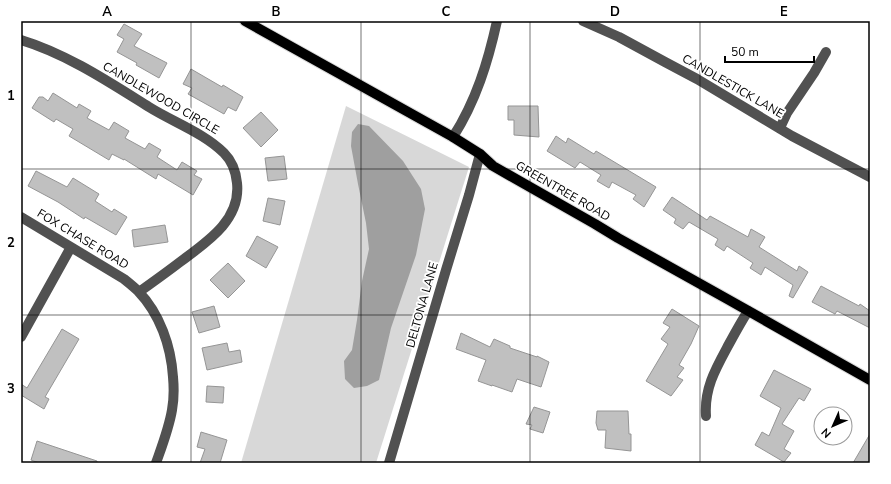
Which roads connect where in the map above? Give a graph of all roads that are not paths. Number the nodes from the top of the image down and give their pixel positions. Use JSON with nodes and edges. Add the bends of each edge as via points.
{"nodes":[{"id":1,"x":245,"y":21,"type":"edge"},
{"id":2,"x":497,"y":21,"type":"edge"},
{"id":3,"x":582,"y":21,"type":"edge"},
{"id":4,"x":21,"y":40,"type":"edge"},
{"id":5,"x":826,"y":52,"type":"dead end"},
{"id":6,"x":780,"y":128,"type":"junction"},
{"id":7,"x":453,"y":137,"type":"junction"},
{"id":8,"x":480,"y":154,"type":"junction"},
{"id":9,"x":870,"y":177,"type":"edge"},
{"id":10,"x":21,"y":217,"type":"edge"},
{"id":11,"x":71,"y":247,"type":"junction"},
{"id":12,"x":139,"y":292,"type":"junction"},
{"id":13,"x":748,"y":311,"type":"junction"},
{"id":14,"x":21,"y":337,"type":"edge"},
{"id":15,"x":870,"y":380,"type":"edge"},
{"id":16,"x":706,"y":416,"type":"dead end"},
{"id":17,"x":156,"y":463,"type":"edge"},
{"id":18,"x":389,"y":463,"type":"edge"}],
"edges":[{"from":1,"to":7,"type":"main road","name":"GREENTREE ROAD"},
{"from":2,"to":7,"type":"street","via":[[479,85]]},
{"from":3,"to":6,"type":"street","name":"CANDLESTICK LANE","via":[[619,37],[697,79]]},
{"from":4,"to":12,"type":"street","name":"CANDLEWOOD CIRCLE","via":[[75,63],[198,134],[215,145],[232,164],[237,175],[238,188],[233,210],[227,221],[197,250]]},
{"from":5,"to":6,"type":"street"},
{"from":6,"to":9,"type":"street","name":"CANDLESTICK LANE"},
{"from":7,"to":8,"type":"main road","name":"GREENTREE ROAD"},
{"from":8,"to":13,"type":"main road","name":"GREENTREE ROAD","via":[[493,166]]},
{"from":8,"to":18,"type":"street","name":"DELTONA LANE"},
{"from":10,"to":11,"type":"street","name":"FOX CHASE ROAD"},
{"from":11,"to":12,"type":"street","name":"FOX CHASE ROAD","via":[[124,279]]},
{"from":11,"to":14,"type":"street"},
{"from":12,"to":17,"type":"street","name":"FOX CHASE ROAD","via":[[165,335],[173,372],[172,409]]},
{"from":13,"to":15,"type":"main road","name":"GREENTREE ROAD"},
{"from":13,"to":16,"type":"street","via":[[710,380],[705,405]]}]}
